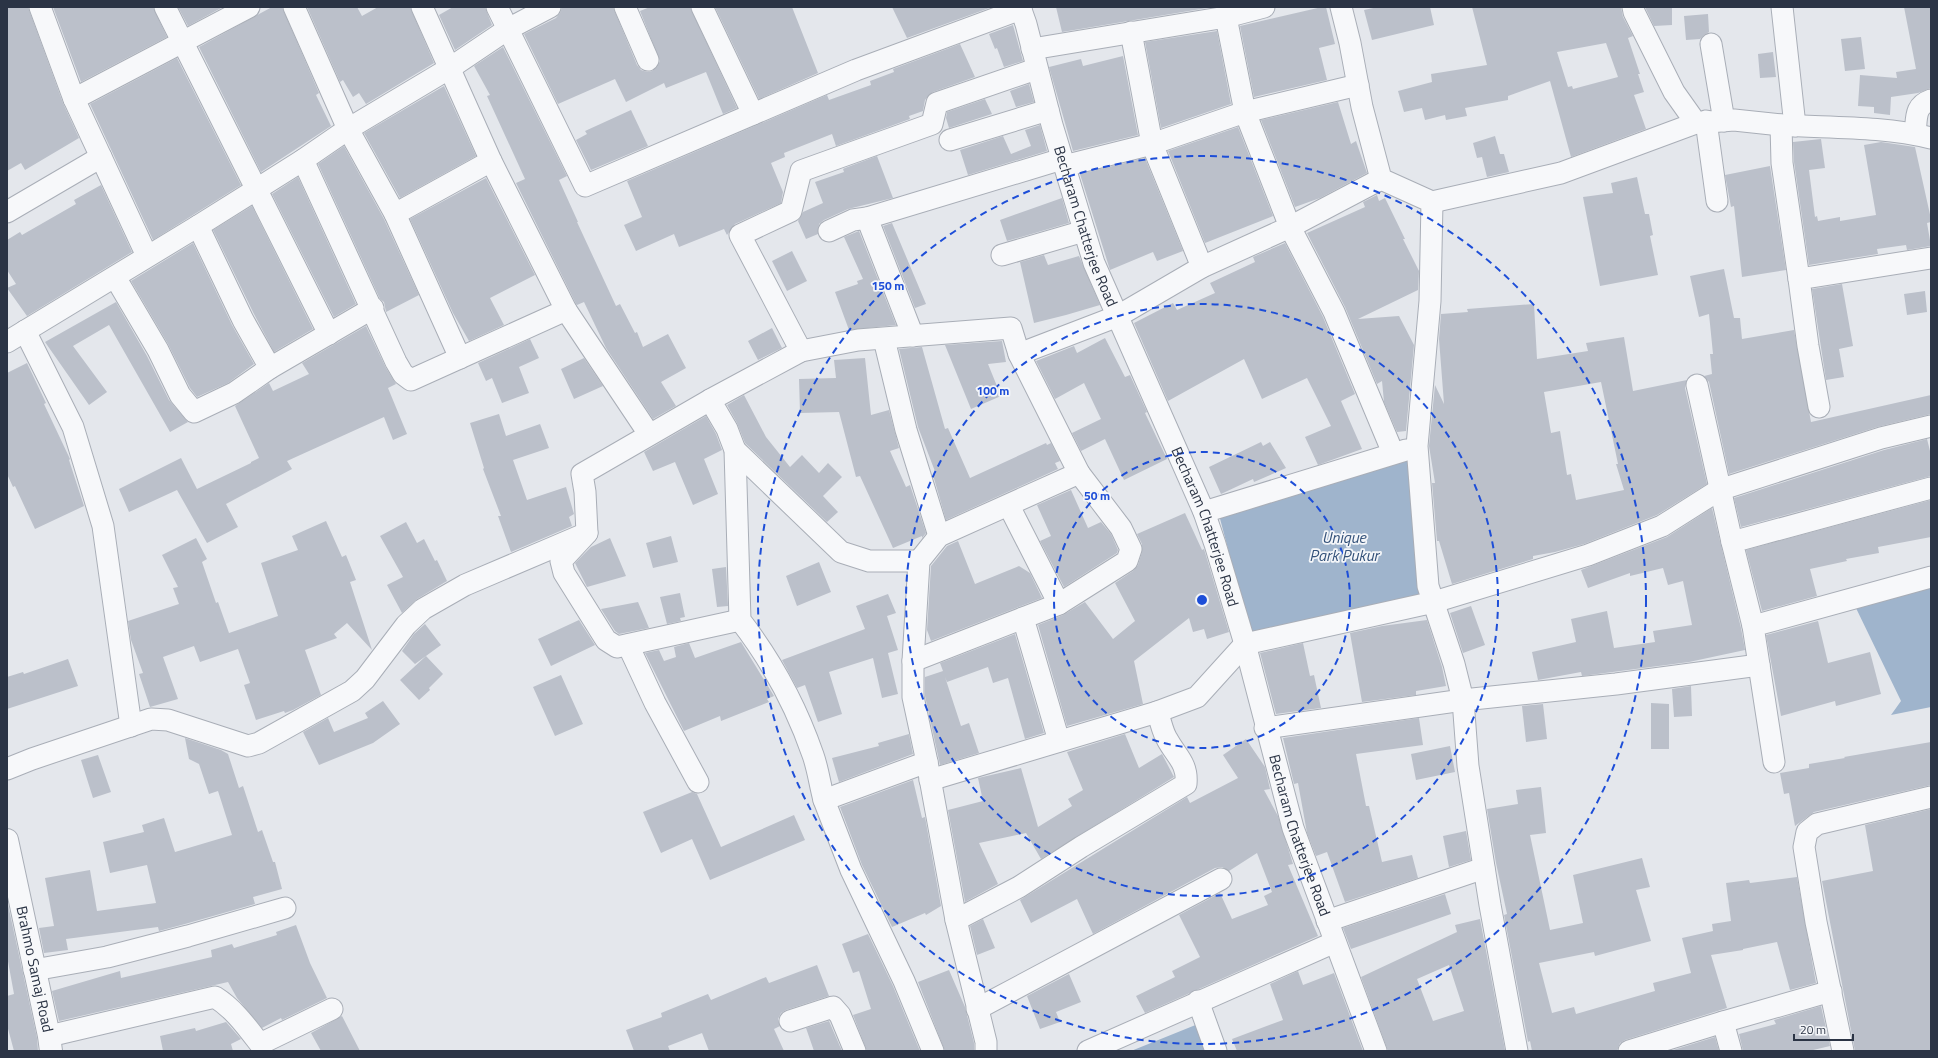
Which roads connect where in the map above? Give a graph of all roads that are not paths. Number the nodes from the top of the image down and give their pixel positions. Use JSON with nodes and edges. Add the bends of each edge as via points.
{"nodes":[{"id":1,"x":40,"y":7,"type":"edge"},
{"id":2,"x":165,"y":7,"type":"edge"},
{"id":3,"x":249,"y":7,"type":"edge"},
{"id":4,"x":294,"y":7,"type":"edge"},
{"id":5,"x":422,"y":7,"type":"edge"},
{"id":6,"x":497,"y":7,"type":"edge"},
{"id":7,"x":550,"y":7,"type":"edge"},
{"id":8,"x":625,"y":7,"type":"edge"},
{"id":9,"x":702,"y":7,"type":"edge"},
{"id":10,"x":1264,"y":7,"type":"edge"},
{"id":11,"x":1341,"y":7,"type":"edge"},
{"id":12,"x":1633,"y":7,"type":"edge"},
{"id":13,"x":1782,"y":7,"type":"edge"},
{"id":14,"x":1020,"y":8,"type":"edge"},
{"id":15,"x":1226,"y":17,"type":"junction"},
{"id":16,"x":508,"y":29,"type":"junction"},
{"id":17,"x":1131,"y":32,"type":"junction"},
{"id":18,"x":182,"y":41,"type":"junction"},
{"id":19,"x":1710,"y":44,"type":"dead end"},
{"id":20,"x":1032,"y":49,"type":"junction"},
{"id":21,"x":648,"y":60,"type":"dead end"},
{"id":22,"x":450,"y":68,"type":"junction"},
{"id":23,"x":1036,"y":69,"type":"junction"},
{"id":24,"x":1358,"y":85,"type":"junction"},
{"id":25,"x":74,"y":99,"type":"junction"},
{"id":26,"x":1931,"y":100,"type":"edge"},
{"id":27,"x":1048,"y":110,"type":"junction"},
{"id":28,"x":1245,"y":112,"type":"junction"},
{"id":29,"x":753,"y":114,"type":"junction"},
{"id":30,"x":1709,"y":122,"type":"junction"},
{"id":31,"x":1788,"y":126,"type":"junction"},
{"id":32,"x":348,"y":129,"type":"junction"},
{"id":33,"x":1923,"y":136,"type":"edge"},
{"id":34,"x":950,"y":140,"type":"dead end"},
{"id":35,"x":1152,"y":144,"type":"junction"},
{"id":36,"x":101,"y":157,"type":"junction"},
{"id":37,"x":303,"y":160,"type":"junction"},
{"id":38,"x":491,"y":161,"type":"junction"},
{"id":39,"x":1063,"y":162,"type":"junction"},
{"id":40,"x":1381,"y":179,"type":"junction"},
{"id":41,"x":256,"y":188,"type":"junction"},
{"id":42,"x":1717,"y":201,"type":"dead end"},
{"id":43,"x":1432,"y":202,"type":"junction"},
{"id":44,"x":7,"y":212,"type":"edge"},
{"id":45,"x":395,"y":214,"type":"junction"},
{"id":46,"x":867,"y":218,"type":"junction"},
{"id":47,"x":198,"y":226,"type":"junction"},
{"id":48,"x":1290,"y":227,"type":"junction"},
{"id":49,"x":829,"y":231,"type":"dead end"},
{"id":50,"x":1084,"y":232,"type":"junction"},
{"id":51,"x":1002,"y":255,"type":"dead end"},
{"id":52,"x":147,"y":256,"type":"junction"},
{"id":53,"x":1931,"y":258,"type":"edge"},
{"id":54,"x":1202,"y":267,"type":"junction"},
{"id":55,"x":115,"y":277,"type":"junction"},
{"id":56,"x":1799,"y":279,"type":"junction"},
{"id":57,"x":373,"y":308,"type":"junction"},
{"id":58,"x":566,"y":310,"type":"junction"},
{"id":59,"x":1118,"y":316,"type":"junction"},
{"id":60,"x":25,"y":331,"type":"junction"},
{"id":61,"x":330,"y":334,"type":"junction"},
{"id":62,"x":913,"y":336,"type":"junction"},
{"id":63,"x":884,"y":339,"type":"junction"},
{"id":64,"x":7,"y":342,"type":"edge"},
{"id":65,"x":801,"y":351,"type":"junction"},
{"id":66,"x":1019,"y":354,"type":"junction"},
{"id":67,"x":460,"y":358,"type":"junction"},
{"id":68,"x":270,"y":368,"type":"junction"},
{"id":69,"x":1697,"y":385,"type":"dead end"},
{"id":70,"x":710,"y":400,"type":"junction"},
{"id":71,"x":1819,"y":406,"type":"dead end"},
{"id":72,"x":1931,"y":426,"type":"edge"},
{"id":73,"x":649,"y":434,"type":"junction"},
{"id":74,"x":1417,"y":446,"type":"junction"},
{"id":75,"x":734,"y":450,"type":"junction"},
{"id":76,"x":1393,"y":453,"type":"junction"},
{"id":77,"x":1079,"y":473,"type":"junction"},
{"id":78,"x":1931,"y":488,"type":"edge"},
{"id":79,"x":1719,"y":490,"type":"junction"},
{"id":80,"x":1009,"y":506,"type":"junction"},
{"id":81,"x":1204,"y":512,"type":"junction"},
{"id":82,"x":587,"y":533,"type":"junction"},
{"id":83,"x":939,"y":536,"type":"junction"},
{"id":84,"x":1732,"y":542,"type":"junction"},
{"id":85,"x":919,"y":561,"type":"junction"},
{"id":86,"x":1931,"y":578,"type":"edge"},
{"id":87,"x":1434,"y":602,"type":"junction"},
{"id":88,"x":1059,"y":604,"type":"junction"},
{"id":89,"x":1023,"y":618,"type":"junction"},
{"id":90,"x":740,"y":620,"type":"junction"},
{"id":91,"x":1753,"y":626,"type":"junction"},
{"id":92,"x":1245,"y":644,"type":"junction"},
{"id":93,"x":628,"y":645,"type":"junction"},
{"id":94,"x":913,"y":661,"type":"junction"},
{"id":95,"x":1759,"y":665,"type":"junction"},
{"id":96,"x":1463,"y":700,"type":"junction"},
{"id":97,"x":1157,"y":712,"type":"junction"},
{"id":98,"x":131,"y":726,"type":"junction"},
{"id":99,"x":1266,"y":728,"type":"junction"},
{"id":100,"x":1059,"y":740,"type":"junction"},
{"id":101,"x":1774,"y":762,"type":"dead end"},
{"id":102,"x":7,"y":769,"type":"edge"},
{"id":103,"x":929,"y":771,"type":"junction"},
{"id":104,"x":698,"y":782,"type":"dead end"},
{"id":105,"x":1931,"y":797,"type":"edge"},
{"id":106,"x":824,"y":800,"type":"junction"},
{"id":107,"x":7,"y":840,"type":"edge"},
{"id":108,"x":1484,"y":868,"type":"junction"},
{"id":109,"x":1221,"y":879,"type":"dead end"},
{"id":110,"x":12,"y":885,"type":"edge"},
{"id":111,"x":285,"y":908,"type":"dead end"},
{"id":112,"x":956,"y":920,"type":"junction"},
{"id":113,"x":1327,"y":921,"type":"junction"},
{"id":114,"x":1335,"y":942,"type":"junction"},
{"id":115,"x":34,"y":970,"type":"junction"},
{"id":116,"x":1831,"y":991,"type":"junction"},
{"id":117,"x":1198,"y":1001,"type":"junction"},
{"id":118,"x":332,"y":1009,"type":"dead end"},
{"id":119,"x":977,"y":1009,"type":"junction"},
{"id":120,"x":790,"y":1021,"type":"dead end"},
{"id":121,"x":1723,"y":1022,"type":"junction"},
{"id":122,"x":50,"y":1044,"type":"edge"},
{"id":123,"x":261,"y":1048,"type":"edge"},
{"id":124,"x":854,"y":1051,"type":"edge"},
{"id":125,"x":933,"y":1051,"type":"edge"},
{"id":126,"x":986,"y":1051,"type":"edge"},
{"id":127,"x":1088,"y":1051,"type":"edge"},
{"id":128,"x":1216,"y":1051,"type":"edge"},
{"id":129,"x":1376,"y":1051,"type":"edge"},
{"id":130,"x":1517,"y":1051,"type":"edge"},
{"id":131,"x":1631,"y":1051,"type":"edge"},
{"id":132,"x":1731,"y":1051,"type":"edge"},
{"id":133,"x":1843,"y":1051,"type":"edge"}],
"edges":[{"from":1,"to":25,"type":"street"},
{"from":2,"to":18,"type":"street"},
{"from":3,"to":18,"type":"street"},
{"from":4,"to":32,"type":"street"},
{"from":5,"to":22,"type":"street"},
{"from":6,"to":16,"type":"street"},
{"from":7,"to":16,"type":"street"},
{"from":8,"to":21,"type":"street"},
{"from":9,"to":29,"type":"street"},
{"from":10,"to":15,"type":"street"},
{"from":11,"to":24,"type":"street"},
{"from":12,"to":30,"type":"street","via":[[1674,92]]},
{"from":13,"to":31,"type":"street"},
{"from":14,"to":20,"type":"street","name":"Becharam Chatterjee Road"},
{"from":14,"to":29,"type":"street","via":[[856,70]]},
{"from":15,"to":17,"type":"street"},
{"from":15,"to":28,"type":"street"},
{"from":16,"to":22,"type":"street"},
{"from":16,"to":29,"type":"street","via":[[585,186]]},
{"from":17,"to":20,"type":"street"},
{"from":17,"to":35,"type":"street"},
{"from":18,"to":25,"type":"street"},
{"from":18,"to":41,"type":"street"},
{"from":19,"to":30,"type":"street"},
{"from":20,"to":23,"type":"street","name":"Becharam Chatterjee Road"},
{"from":22,"to":32,"type":"street"},
{"from":22,"to":38,"type":"street"},
{"from":23,"to":27,"type":"street","name":"Becharam Chatterjee Road"},
{"from":23,"to":65,"type":"street","via":[[937,103],[932,124],[801,171],[791,211],[740,235]]},
{"from":24,"to":28,"type":"street"},
{"from":24,"to":40,"type":"street"},
{"from":25,"to":36,"type":"street"},
{"from":26,"to":33,"type":"street","via":[[1921,104],[1918,109]]},
{"from":27,"to":34,"type":"street"},
{"from":27,"to":39,"type":"street","name":"Becharam Chatterjee Road"},
{"from":28,"to":35,"type":"street"},
{"from":28,"to":48,"type":"street"},
{"from":30,"to":31,"type":"street"},
{"from":30,"to":42,"type":"street"},
{"from":30,"to":43,"type":"street","via":[[1561,173]]},
{"from":31,"to":33,"type":"street"},
{"from":31,"to":56,"type":"street","via":[[1782,163]]},
{"from":32,"to":37,"type":"street"},
{"from":32,"to":45,"type":"street"},
{"from":35,"to":39,"type":"street"},
{"from":35,"to":54,"type":"street"},
{"from":36,"to":44,"type":"street"},
{"from":36,"to":52,"type":"street"},
{"from":37,"to":41,"type":"street"},
{"from":37,"to":57,"type":"street"},
{"from":38,"to":45,"type":"street"},
{"from":38,"to":58,"type":"street"},
{"from":39,"to":46,"type":"street"},
{"from":39,"to":50,"type":"street","name":"Becharam Chatterjee Road"},
{"from":40,"to":43,"type":"street"},
{"from":40,"to":48,"type":"street"},
{"from":41,"to":47,"type":"street"},
{"from":41,"to":61,"type":"street"},
{"from":43,"to":74,"type":"street","via":[[1430,301]]},
{"from":45,"to":67,"type":"street"},
{"from":46,"to":49,"type":"street","via":[[853,220]]},
{"from":46,"to":62,"type":"street"},
{"from":47,"to":52,"type":"street"},
{"from":47,"to":68,"type":"street","via":[[243,320]]},
{"from":48,"to":54,"type":"street"},
{"from":48,"to":76,"type":"street","via":[[1334,312]]},
{"from":50,"to":51,"type":"street"},
{"from":50,"to":59,"type":"street","name":"Becharam Chatterjee Road","via":[[1094,263]]},
{"from":52,"to":55,"type":"street"},
{"from":53,"to":56,"type":"street"},
{"from":54,"to":59,"type":"street"},
{"from":55,"to":60,"type":"street"},
{"from":55,"to":68,"type":"street","via":[[158,350],[180,395],[194,412],[234,393]]},
{"from":56,"to":71,"type":"street"},
{"from":57,"to":61,"type":"street"},
{"from":57,"to":67,"type":"street","via":[[396,362],[411,380]]},
{"from":58,"to":67,"type":"street"},
{"from":58,"to":73,"type":"street"},
{"from":59,"to":66,"type":"street"},
{"from":59,"to":81,"type":"street","name":"Becharam Chatterjee Road"},
{"from":60,"to":64,"type":"street"},
{"from":60,"to":98,"type":"street","via":[[73,427],[103,526]]},
{"from":61,"to":68,"type":"street"},
{"from":62,"to":63,"type":"street"},
{"from":62,"to":66,"type":"street","via":[[1012,328]]},
{"from":63,"to":65,"type":"street","via":[[858,340]]},
{"from":63,"to":83,"type":"street","via":[[906,430]]},
{"from":65,"to":70,"type":"street"},
{"from":66,"to":77,"type":"street"},
{"from":69,"to":79,"type":"street"},
{"from":70,"to":73,"type":"street"},
{"from":70,"to":75,"type":"street","via":[[727,429]]},
{"from":72,"to":79,"type":"street","via":[[1881,438]]},
{"from":73,"to":82,"type":"street","via":[[582,474]]},
{"from":74,"to":76,"type":"street"},
{"from":74,"to":87,"type":"street","via":[[1428,586]]},
{"from":75,"to":85,"type":"street","via":[[841,552],[856,559],[869,561]]},
{"from":75,"to":90,"type":"street"},
{"from":76,"to":81,"type":"street"},
{"from":77,"to":80,"type":"street"},
{"from":77,"to":88,"type":"street","via":[[1121,528],[1131,549],[1127,561]]},
{"from":78,"to":84,"type":"street"},
{"from":79,"to":84,"type":"street"},
{"from":79,"to":87,"type":"street","via":[[1662,526],[1596,552]]},
{"from":80,"to":83,"type":"street"},
{"from":80,"to":88,"type":"street"},
{"from":81,"to":92,"type":"street","name":"Becharam Chatterjee Road"},
{"from":82,"to":93,"type":"street","via":[[560,561],[564,573],[606,640],[617,647]]},
{"from":82,"to":98,"type":"street","via":[[465,585],[423,609],[406,625],[365,679],[352,691],[259,743],[248,746],[168,720],[151,719]]},
{"from":83,"to":85,"type":"street"},
{"from":84,"to":91,"type":"street"},
{"from":85,"to":94,"type":"street"},
{"from":86,"to":91,"type":"street"},
{"from":87,"to":92,"type":"street"},
{"from":87,"to":96,"type":"street"},
{"from":88,"to":89,"type":"street"},
{"from":89,"to":94,"type":"street"},
{"from":89,"to":100,"type":"street"},
{"from":90,"to":93,"type":"street"},
{"from":90,"to":106,"type":"street","via":[[757,642],[785,688],[813,755]]},
{"from":91,"to":95,"type":"street"},
{"from":92,"to":97,"type":"street","via":[[1197,698]]},
{"from":92,"to":99,"type":"street","name":"Becharam Chatterjee Road"},
{"from":93,"to":104,"type":"street","via":[[655,703]]},
{"from":94,"to":103,"type":"street","via":[[913,698]]},
{"from":95,"to":96,"type":"street","via":[[1616,684]]},
{"from":95,"to":101,"type":"street"},
{"from":96,"to":99,"type":"street"},
{"from":96,"to":108,"type":"street","via":[[1468,766]]},
{"from":97,"to":100,"type":"street"},
{"from":97,"to":112,"type":"street","via":[[1166,738],[1188,773],[1186,784],[1019,887]]},
{"from":98,"to":102,"type":"street"},
{"from":99,"to":113,"type":"street","name":"Becharam Chatterjee Road","via":[[1293,828]]},
{"from":100,"to":103,"type":"street"},
{"from":103,"to":106,"type":"street"},
{"from":103,"to":112,"type":"street"},
{"from":105,"to":116,"type":"street","via":[[1817,824],[1807,832],[1804,847],[1816,922]]},
{"from":106,"to":125,"type":"street","via":[[851,870],[904,981]]},
{"from":107,"to":110,"type":"street","name":"Brahmo Samaj Road"},
{"from":108,"to":113,"type":"street"},
{"from":108,"to":130,"type":"street"},
{"from":109,"to":119,"type":"street"},
{"from":110,"to":115,"type":"street","name":"Brahmo Samaj Road"},
{"from":111,"to":115,"type":"street","via":[[115,955]]},
{"from":112,"to":119,"type":"street"},
{"from":113,"to":114,"type":"street","name":"Becharam Chatterjee Road"},
{"from":114,"to":117,"type":"street"},
{"from":114,"to":129,"type":"street","name":"Becharam Chatterjee Road"},
{"from":115,"to":122,"type":"street","name":"Brahmo Samaj Road"},
{"from":116,"to":121,"type":"street"},
{"from":116,"to":133,"type":"street"},
{"from":117,"to":127,"type":"street"},
{"from":117,"to":128,"type":"street"},
{"from":118,"to":123,"type":"street"},
{"from":119,"to":126,"type":"street"},
{"from":120,"to":124,"type":"street","via":[[833,1006],[840,1015]]},
{"from":121,"to":131,"type":"street"},
{"from":121,"to":132,"type":"street"},
{"from":122,"to":123,"type":"street","via":[[215,997],[227,1005],[243,1022]]}]}
